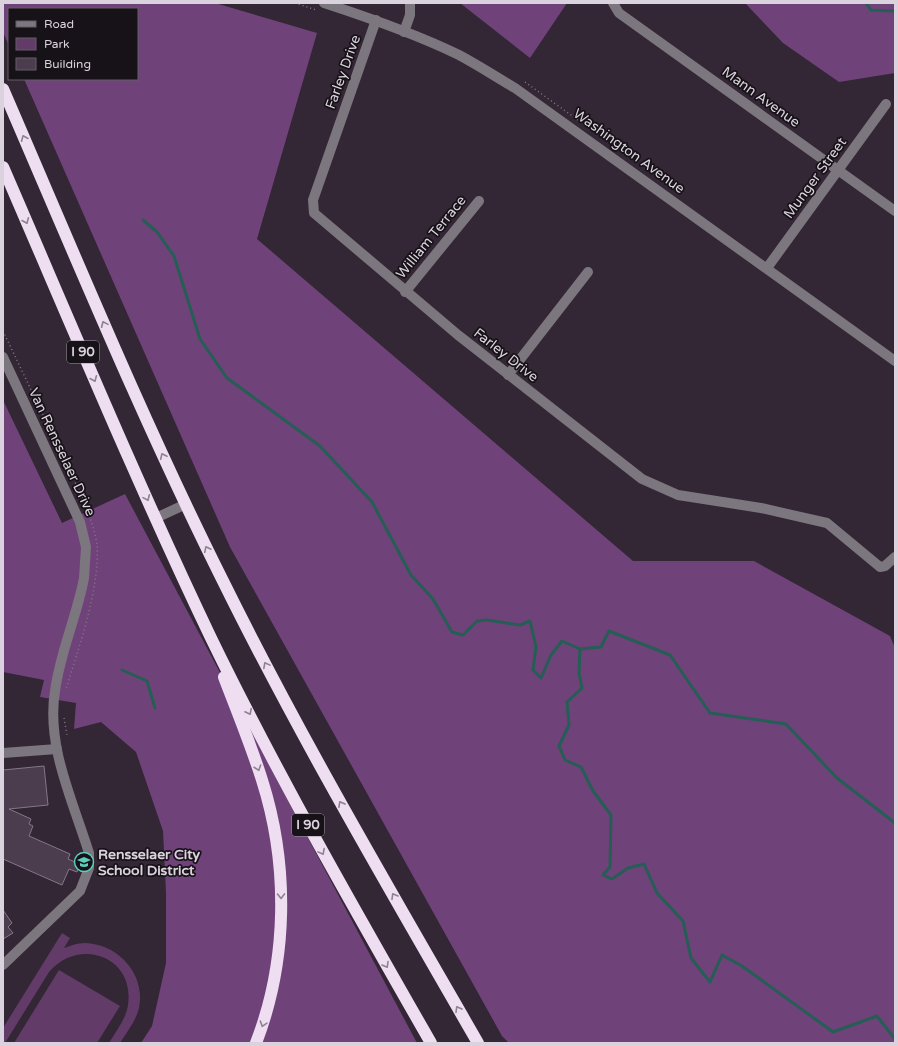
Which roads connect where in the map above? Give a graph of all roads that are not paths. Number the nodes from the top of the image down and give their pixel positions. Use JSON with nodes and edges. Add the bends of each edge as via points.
{"nodes":[{"id":1,"x":410,"y":3,"type":"edge"},
{"id":2,"x":613,"y":3,"type":"edge"},
{"id":3,"x":321,"y":7,"type":"edge"},
{"id":4,"x":376,"y":20,"type":"junction"},
{"id":5,"x":404,"y":32,"type":"junction"},
{"id":6,"x":3,"y":90,"type":"edge"},
{"id":7,"x":886,"y":104,"type":"dead end"},
{"id":8,"x":3,"y":167,"type":"edge"},
{"id":9,"x":838,"y":170,"type":"junction"},
{"id":10,"x":479,"y":201,"type":"dead end"},
{"id":11,"x":895,"y":211,"type":"edge"},
{"id":12,"x":767,"y":268,"type":"junction"},
{"id":13,"x":588,"y":272,"type":"dead end"},
{"id":14,"x":405,"y":292,"type":"junction"},
{"id":15,"x":3,"y":357,"type":"edge"},
{"id":16,"x":895,"y":361,"type":"edge"},
{"id":17,"x":508,"y":375,"type":"junction"},
{"id":18,"x":186,"y":504,"type":"junction"},
{"id":19,"x":156,"y":518,"type":"junction"},
{"id":20,"x":895,"y":557,"type":"edge"},
{"id":21,"x":194,"y":601,"type":"junction"},
{"id":22,"x":57,"y":748,"type":"junction"},
{"id":23,"x":3,"y":753,"type":"edge"},
{"id":24,"x":4,"y":963,"type":"edge"},
{"id":25,"x":256,"y":1043,"type":"edge"},
{"id":26,"x":431,"y":1043,"type":"edge"},
{"id":27,"x":478,"y":1043,"type":"edge"}],
"edges":[{"from":1,"to":5,"type":"street","via":[[410,15]]},
{"from":2,"to":9,"type":"street","name":"Mann Avenue","via":[[619,13]]},
{"from":3,"to":4,"type":"street","name":"Washington Avenue"},
{"from":4,"to":5,"type":"street","name":"Washington Avenue"},
{"from":4,"to":14,"type":"street","name":"Farley Drive","via":[[312,207],[314,213]]},
{"from":5,"to":12,"type":"street","name":"Washington Avenue","via":[[460,56],[515,88]]},
{"from":18,"to":6,"type":"highway","number":"I 90","one_way":true,"via":[[113,345]]},
{"from":7,"to":9,"type":"street","name":"Munger Street"},
{"from":8,"to":19,"type":"highway","number":"I 90","one_way":true},
{"from":9,"to":11,"type":"street","name":"Mann Avenue"},
{"from":9,"to":12,"type":"street","name":"Munger Street"},
{"from":10,"to":14,"type":"street","name":"William Terrace"},
{"from":12,"to":16,"type":"street","name":"Washington Avenue"},
{"from":13,"to":17,"type":"street"},
{"from":14,"to":17,"type":"street","name":"Farley Drive"},
{"from":15,"to":22,"type":"street","name":"Van Rensselaer Drive","via":[[74,507],[85,540],[84,578],[54,692],[53,720]]},
{"from":17,"to":20,"type":"street","name":"Farley Drive","via":[[642,479],[660,489],[678,495],[761,508],[827,523],[880,567]]},
{"from":18,"to":19,"type":"street"},
{"from":27,"to":18,"type":"highway","number":"I 90","one_way":true,"via":[[306,741]]},
{"from":19,"to":21,"type":"highway","number":"I 90"},
{"from":21,"to":25,"type":"highway","one_way":true,"via":[[262,780],[277,848],[281,908],[278,958],[267,1009]]},
{"from":21,"to":26,"type":"highway","number":"I 90","one_way":true,"via":[[306,822]]},
{"from":22,"to":23,"type":"street"},
{"from":22,"to":24,"type":"street","name":"Van Rensselaer Drive","via":[[89,853],[88,868],[80,891]]}]}
